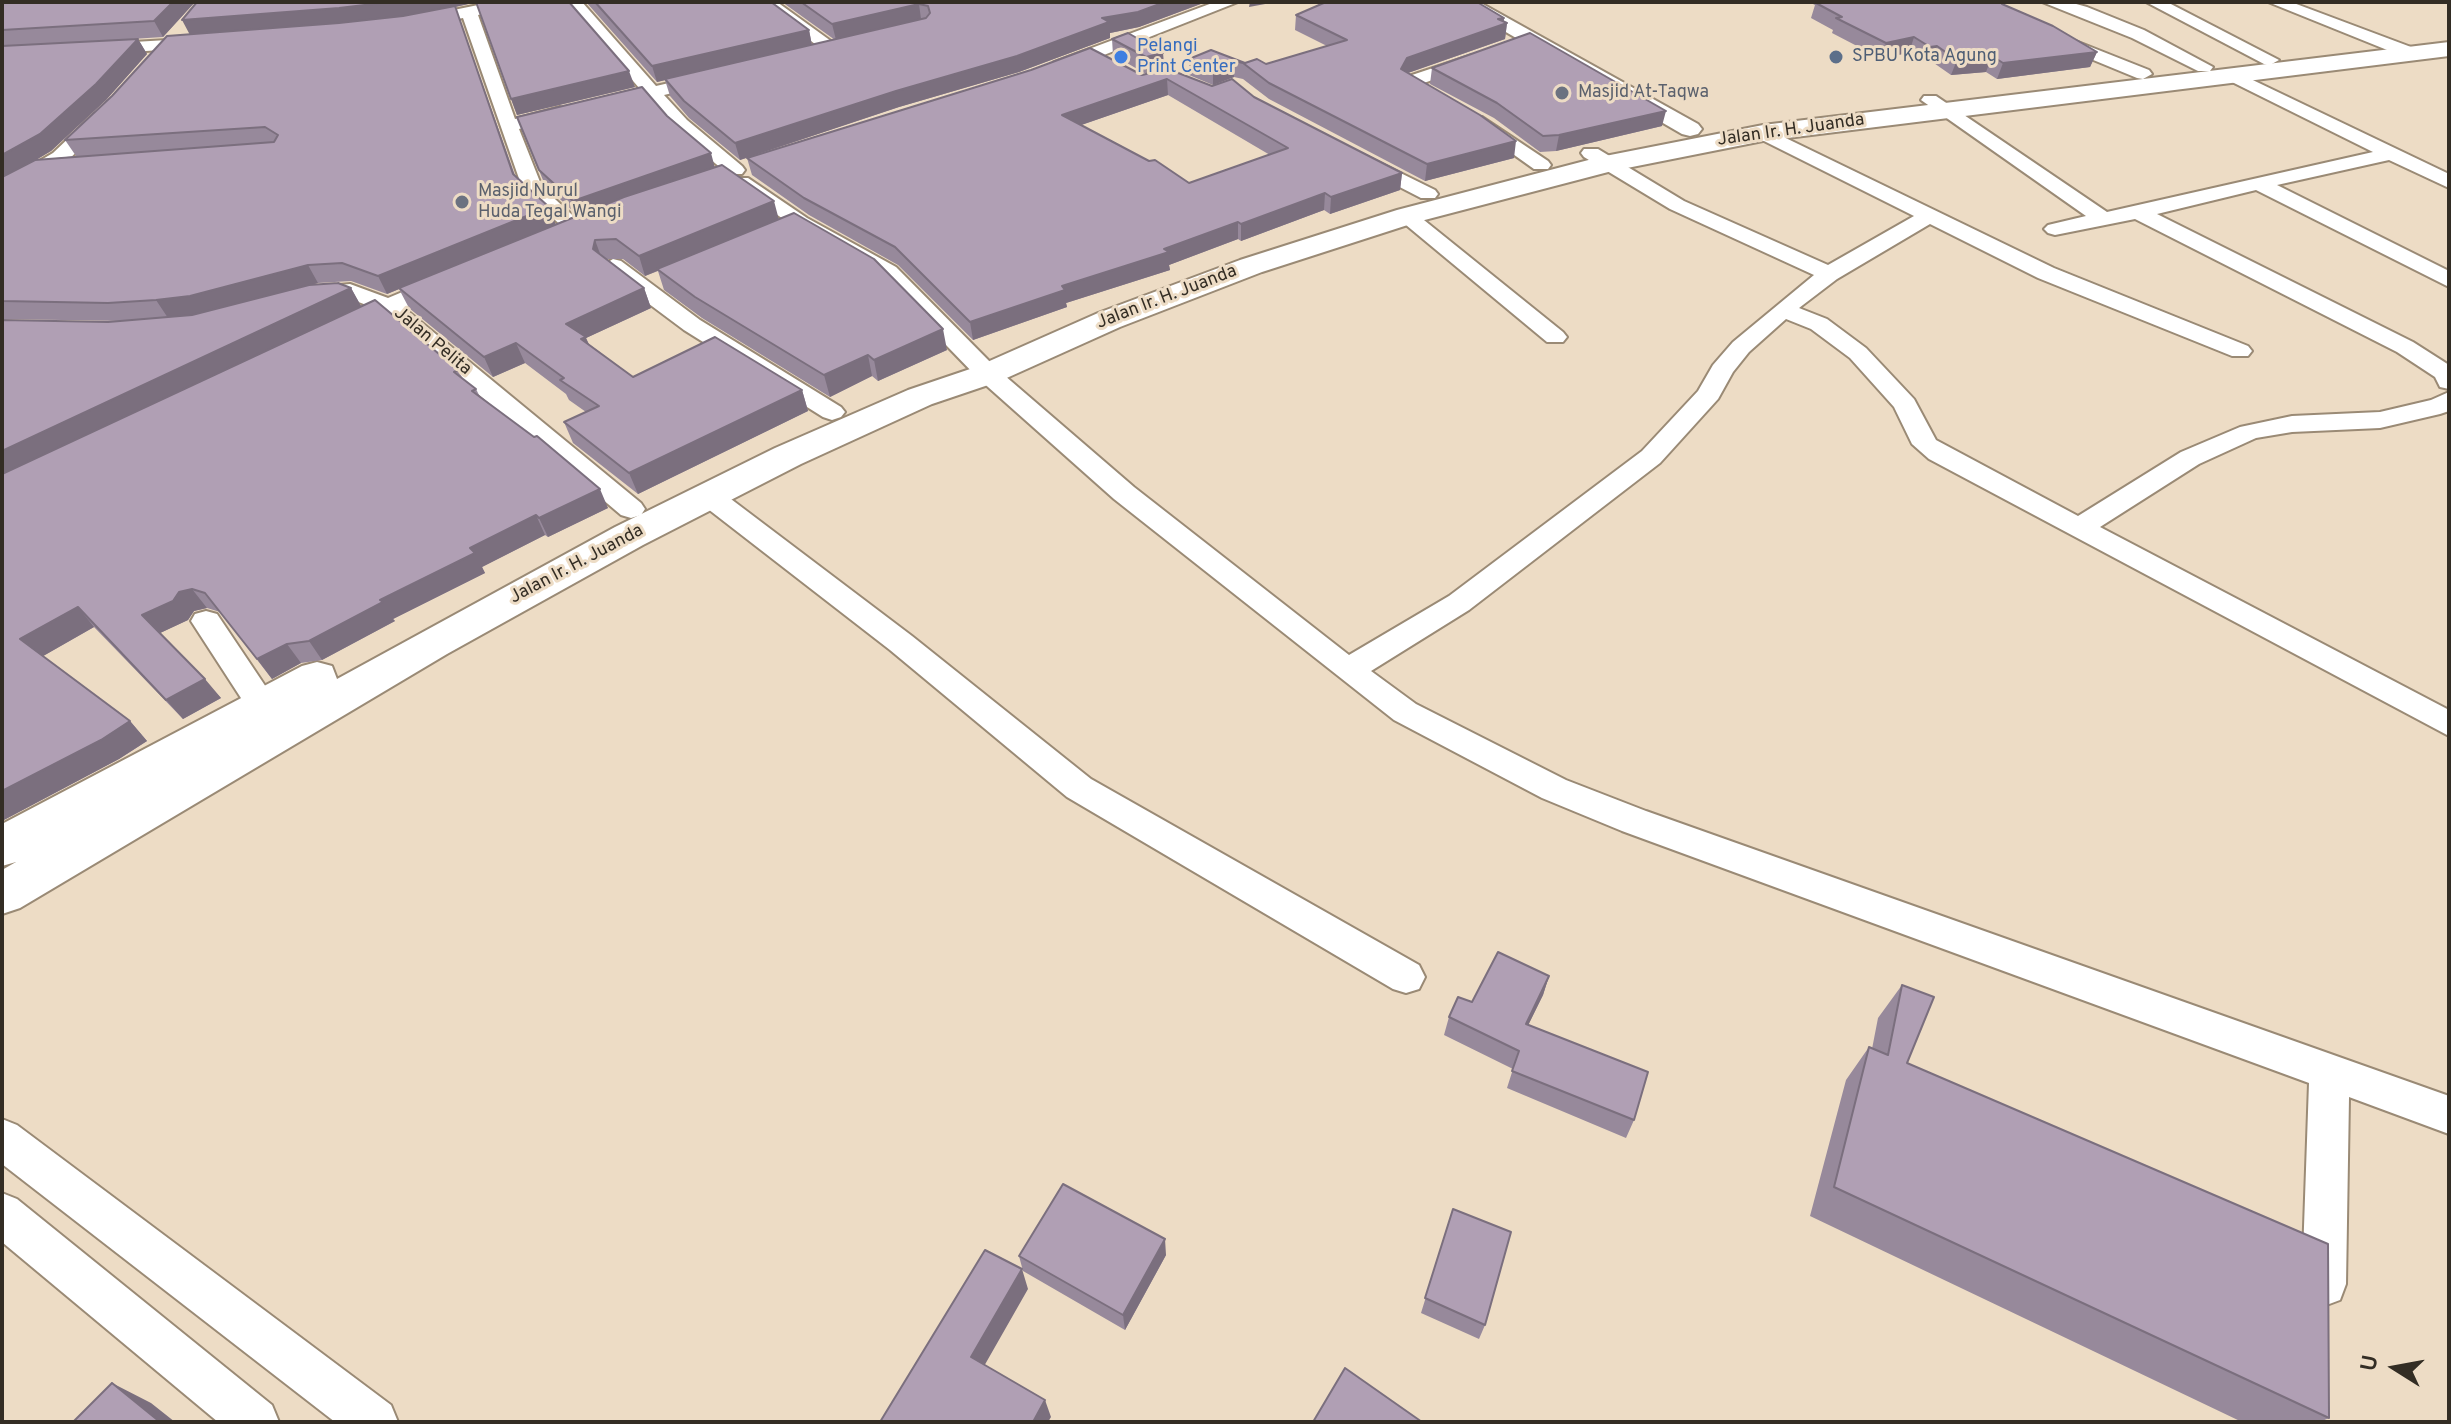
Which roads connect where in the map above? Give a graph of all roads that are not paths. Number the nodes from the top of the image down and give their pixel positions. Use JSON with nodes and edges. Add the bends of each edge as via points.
{"nodes":[{"id":1,"x":517,"y":2,"type":"edge"},
{"id":2,"x":573,"y":2,"type":"edge"},
{"id":3,"x":767,"y":2,"type":"edge"},
{"id":4,"x":1230,"y":2,"type":"edge"},
{"id":5,"x":1464,"y":2,"type":"edge"},
{"id":6,"x":2050,"y":2,"type":"edge"},
{"id":7,"x":2154,"y":2,"type":"edge"},
{"id":8,"x":2276,"y":2,"type":"edge"},
{"id":9,"x":469,"y":12,"type":"junction"},
{"id":10,"x":186,"y":24,"type":"edge"},
{"id":11,"x":393,"y":26,"type":"edge"},
{"id":12,"x":2045,"y":33,"type":"edge"},
{"id":13,"x":2449,"y":36,"type":"edge"},
{"id":14,"x":1527,"y":39,"type":"junction"},
{"id":15,"x":224,"y":42,"type":"edge"},
{"id":16,"x":166,"y":45,"type":"junction"},
{"id":17,"x":2401,"y":49,"type":"junction"},
{"id":18,"x":2449,"y":49,"type":"edge"},
{"id":19,"x":78,"y":50,"type":"edge"},
{"id":20,"x":1094,"y":55,"type":"junction"},
{"id":21,"x":803,"y":56,"type":"edge"},
{"id":22,"x":2270,"y":60,"type":"junction"},
{"id":23,"x":148,"y":66,"type":"edge"},
{"id":24,"x":2204,"y":67,"type":"junction"},
{"id":25,"x":1119,"y":69,"type":"edge"},
{"id":26,"x":1039,"y":74,"type":"edge"},
{"id":27,"x":2143,"y":74,"type":"junction"},
{"id":28,"x":727,"y":75,"type":"edge"},
{"id":29,"x":2236,"y":77,"type":"junction"},
{"id":30,"x":650,"y":92,"type":"junction"},
{"id":31,"x":1939,"y":105,"type":"junction"},
{"id":32,"x":114,"y":106,"type":"edge"},
{"id":33,"x":509,"y":126,"type":"junction"},
{"id":34,"x":1690,"y":129,"type":"junction"},
{"id":35,"x":1763,"y":133,"type":"junction"},
{"id":36,"x":1339,"y":148,"type":"edge"},
{"id":37,"x":2390,"y":154,"type":"junction"},
{"id":38,"x":1600,"y":158,"type":"junction"},
{"id":39,"x":1541,"y":165,"type":"junction"},
{"id":40,"x":74,"y":166,"type":"edge"},
{"id":41,"x":43,"y":168,"type":"junction"},
{"id":42,"x":2449,"y":182,"type":"edge"},
{"id":43,"x":2258,"y":183,"type":"junction"},
{"id":44,"x":2,"y":192,"type":"edge"},
{"id":45,"x":1417,"y":205,"type":"junction"},
{"id":46,"x":2138,"y":212,"type":"junction"},
{"id":47,"x":1929,"y":216,"type":"junction"},
{"id":48,"x":599,"y":219,"type":"edge"},
{"id":49,"x":2103,"y":219,"type":"junction"},
{"id":50,"x":800,"y":222,"type":"junction"},
{"id":51,"x":576,"y":229,"type":"junction"},
{"id":52,"x":2055,"y":229,"type":"dead end"},
{"id":53,"x":778,"y":231,"type":"edge"},
{"id":54,"x":547,"y":240,"type":"edge"},
{"id":55,"x":613,"y":266,"type":"edge"},
{"id":56,"x":1829,"y":274,"type":"junction"},
{"id":57,"x":460,"y":275,"type":"edge"},
{"id":58,"x":667,"y":277,"type":"edge"},
{"id":59,"x":2449,"y":280,"type":"edge"},
{"id":60,"x":642,"y":288,"type":"junction"},
{"id":61,"x":288,"y":302,"type":"edge"},
{"id":62,"x":387,"y":305,"type":"junction"},
{"id":63,"x":1783,"y":310,"type":"junction"},
{"id":64,"x":320,"y":337,"type":"edge"},
{"id":65,"x":1555,"y":337,"type":"dead end"},
{"id":66,"x":2240,"y":351,"type":"dead end"},
{"id":67,"x":979,"y":363,"type":"junction"},
{"id":68,"x":2447,"y":399,"type":"edge"},
{"id":69,"x":832,"y":412,"type":"junction"},
{"id":70,"x":709,"y":496,"type":"junction"},
{"id":71,"x":631,"y":509,"type":"junction"},
{"id":72,"x":2080,"y":527,"type":"junction"},
{"id":73,"x":528,"y":578,"type":"junction"},
{"id":74,"x":206,"y":621,"type":"dead end"},
{"id":75,"x":1348,"y":670,"type":"junction"},
{"id":76,"x":263,"y":707,"type":"junction"},
{"id":77,"x":2449,"y":724,"type":"edge"},
{"id":78,"x":2,"y":847,"type":"edge"},
{"id":79,"x":2,"y":894,"type":"edge"},
{"id":80,"x":1406,"y":977,"type":"dead end"},
{"id":81,"x":2329,"y":1072,"type":"junction"},
{"id":82,"x":2449,"y":1115,"type":"edge"},
{"id":83,"x":2,"y":1139,"type":"edge"},
{"id":84,"x":2,"y":1214,"type":"edge"},
{"id":85,"x":2323,"y":1326,"type":"edge"},
{"id":86,"x":255,"y":1422,"type":"edge"},
{"id":87,"x":374,"y":1422,"type":"edge"}],
"edges":[{"from":1,"to":9,"type":"street"},
{"from":2,"to":30,"type":"street"},
{"from":3,"to":21,"type":"street","via":[[840,47]]},
{"from":4,"to":20,"type":"street"},
{"from":5,"to":14,"type":"street"},
{"from":6,"to":24,"type":"street","via":[[2138,34]]},
{"from":7,"to":22,"type":"street"},
{"from":8,"to":17,"type":"street"},
{"from":9,"to":11,"type":"street"},
{"from":9,"to":33,"type":"street"},
{"from":10,"to":16,"type":"street"},
{"from":12,"to":27,"type":"street"},
{"from":13,"to":17,"type":"highway","name":"Jalan Ir. H. Juanda"},
{"from":14,"to":34,"type":"street"},
{"from":14,"to":39,"type":"street","via":[[1411,84],[1486,125]]},
{"from":15,"to":16,"type":"street"},
{"from":16,"to":19,"type":"street"},
{"from":16,"to":23,"type":"street"},
{"from":17,"to":18,"type":"highway","name":"Jalan Ir. H. Juanda"},
{"from":17,"to":22,"type":"highway","name":"Jalan Ir. H. Juanda"},
{"from":17,"to":29,"type":"highway","name":"Jalan Ir. H. Juanda"},
{"from":20,"to":25,"type":"street"},
{"from":20,"to":26,"type":"street"},
{"from":22,"to":24,"type":"highway","name":"Jalan Ir. H. Juanda"},
{"from":24,"to":27,"type":"highway","name":"Jalan Ir. H. Juanda"},
{"from":27,"to":31,"type":"highway","name":"Jalan Ir. H. Juanda"},
{"from":28,"to":30,"type":"street"},
{"from":29,"to":31,"type":"highway","name":"Jalan Ir. H. Juanda"},
{"from":29,"to":37,"type":"street"},
{"from":30,"to":33,"type":"street"},
{"from":30,"to":50,"type":"street","via":[[732,171]]},
{"from":31,"to":34,"type":"highway","name":"Jalan Ir. H. Juanda"},
{"from":31,"to":35,"type":"highway","name":"Jalan Ir. H. Juanda"},
{"from":31,"to":49,"type":"street"},
{"from":32,"to":41,"type":"street"},
{"from":33,"to":51,"type":"street","via":[[533,190]]},
{"from":34,"to":38,"type":"highway","name":"Jalan Ir. H. Juanda"},
{"from":35,"to":38,"type":"highway","name":"Jalan Ir. H. Juanda"},
{"from":35,"to":47,"type":"street"},
{"from":36,"to":45,"type":"street"},
{"from":37,"to":42,"type":"street"},
{"from":37,"to":43,"type":"street"},
{"from":38,"to":39,"type":"highway","name":"Jalan Ir. H. Juanda"},
{"from":38,"to":45,"type":"highway","name":"Jalan Ir. H. Juanda"},
{"from":38,"to":56,"type":"street","via":[[1677,205]]},
{"from":39,"to":45,"type":"highway","name":"Jalan Ir. H. Juanda"},
{"from":40,"to":41,"type":"street"},
{"from":41,"to":44,"type":"street"},
{"from":43,"to":46,"type":"street"},
{"from":43,"to":59,"type":"street"},
{"from":45,"to":65,"type":"street"},
{"from":45,"to":67,"type":"highway","name":"Jalan Ir. H. Juanda"},
{"from":46,"to":49,"type":"street"},
{"from":46,"to":68,"type":"street","via":[[2405,347],[2445,373]]},
{"from":47,"to":56,"type":"street"},
{"from":47,"to":66,"type":"street","via":[[2046,273]]},
{"from":48,"to":51,"type":"street"},
{"from":49,"to":52,"type":"street"},
{"from":50,"to":53,"type":"street"},
{"from":50,"to":67,"type":"street","via":[[888,272]]},
{"from":51,"to":54,"type":"street"},
{"from":55,"to":60,"type":"street"},
{"from":56,"to":63,"type":"street"},
{"from":57,"to":62,"type":"street"},
{"from":58,"to":60,"type":"street"},
{"from":60,"to":69,"type":"street"},
{"from":61,"to":62,"type":"street","name":"Jalan Pelita","via":[[350,291]]},
{"from":62,"to":64,"type":"street"},
{"from":62,"to":71,"type":"street","name":"Jalan Pelita"},
{"from":63,"to":72,"type":"street","via":[[1819,324],[1858,353],[1912,413],[1925,444]]},
{"from":63,"to":75,"type":"street","via":[[1741,347],[1709,394],[1641,466],[1459,603]]},
{"from":67,"to":69,"type":"highway","name":"Jalan Ir. H. Juanda"},
{"from":67,"to":70,"type":"highway","name":"Jalan Ir. H. Juanda"},
{"from":67,"to":75,"type":"street","via":[[1124,493]]},
{"from":68,"to":72,"type":"street","via":[[2380,420],[2292,424],[2249,432],[2190,458]]},
{"from":69,"to":71,"type":"highway","name":"Jalan Ir. H. Juanda"},
{"from":70,"to":73,"type":"highway","name":"Jalan Ir. H. Juanda"},
{"from":70,"to":80,"type":"street","via":[[1079,788]]},
{"from":71,"to":73,"type":"highway","name":"Jalan Ir. H. Juanda"},
{"from":72,"to":77,"type":"street"},
{"from":73,"to":76,"type":"highway","name":"Jalan Ir. H. Juanda"},
{"from":73,"to":79,"type":"highway","name":"Jalan Ir. H. Juanda"},
{"from":74,"to":76,"type":"street"},
{"from":75,"to":81,"type":"street","via":[[1405,712],[1554,789]]},
{"from":76,"to":78,"type":"highway","name":"Jalan Ir. H. Juanda"},
{"from":81,"to":82,"type":"street"},
{"from":81,"to":85,"type":"street"},
{"from":83,"to":87,"type":"street"},
{"from":84,"to":86,"type":"street"}]}
